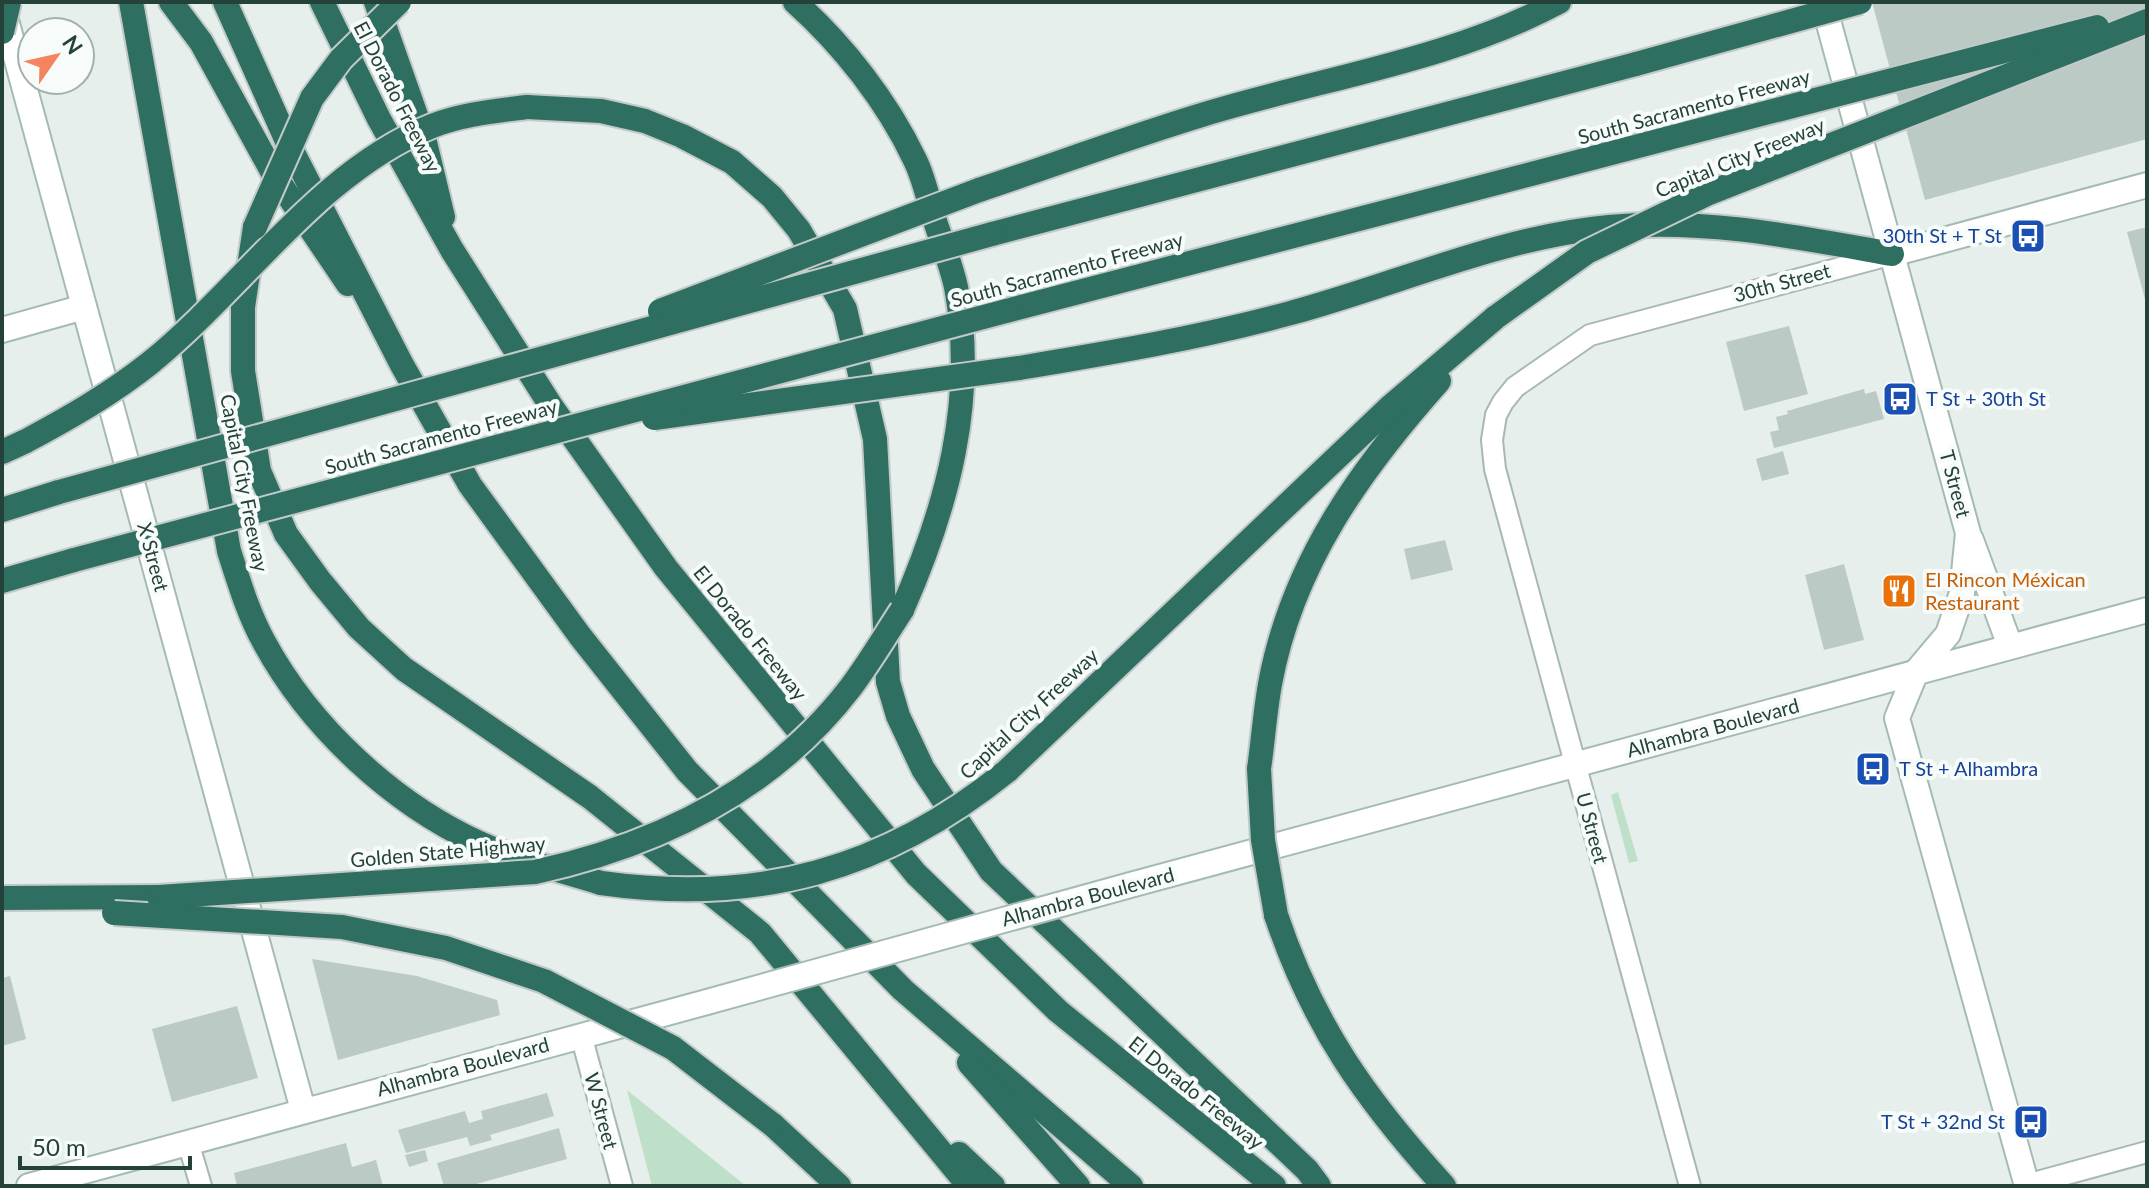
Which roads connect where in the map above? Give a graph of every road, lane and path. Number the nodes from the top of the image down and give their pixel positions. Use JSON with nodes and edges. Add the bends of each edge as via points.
{"nodes":[{"id":1,"x":9,"y":2,"type":"edge"},
{"id":2,"x":131,"y":2,"type":"edge"},
{"id":3,"x":171,"y":2,"type":"edge"},
{"id":4,"x":225,"y":2,"type":"edge"},
{"id":5,"x":322,"y":2,"type":"edge"},
{"id":6,"x":376,"y":2,"type":"edge"},
{"id":7,"x":399,"y":2,"type":"edge"},
{"id":8,"x":795,"y":2,"type":"edge"},
{"id":9,"x":1559,"y":2,"type":"edge"},
{"id":10,"x":1823,"y":2,"type":"edge"},
{"id":11,"x":1860,"y":2,"type":"edge"},
{"id":12,"x":2,"y":4,"type":"edge"},
{"id":13,"x":2147,"y":14,"type":"edge"},
{"id":14,"x":2147,"y":21,"type":"edge"},
{"id":15,"x":2,"y":32,"type":"edge"},
{"id":16,"x":2147,"y":185,"type":"edge"},
{"id":17,"x":452,"y":250,"type":"junction"},
{"id":18,"x":1892,"y":254,"type":"junction"},
{"id":19,"x":84,"y":307,"type":"junction"},
{"id":20,"x":1496,"y":317,"type":"junction"},
{"id":21,"x":2,"y":330,"type":"edge"},
{"id":22,"x":524,"y":363,"type":"junction"},
{"id":23,"x":402,"y":365,"type":"junction"},
{"id":24,"x":552,"y":432,"type":"junction"},
{"id":25,"x":2,"y":452,"type":"edge"},
{"id":26,"x":1495,"y":469,"type":"joint"},
{"id":27,"x":2,"y":510,"type":"edge"},
{"id":28,"x":1968,"y":533,"type":"junction"},
{"id":29,"x":2,"y":581,"type":"edge"},
{"id":30,"x":2147,"y":610,"type":"edge"},
{"id":31,"x":2010,"y":646,"type":"junction"},
{"id":32,"x":1916,"y":672,"type":"junction"},
{"id":33,"x":1575,"y":767,"type":"junction"},
{"id":34,"x":2,"y":900,"type":"edge"},
{"id":35,"x":903,"y":990,"type":"junction"},
{"id":36,"x":581,"y":1035,"type":"junction"},
{"id":37,"x":885,"y":1084,"type":"junction"},
{"id":38,"x":303,"y":1110,"type":"junction"},
{"id":39,"x":188,"y":1142,"type":"junction"},
{"id":40,"x":2147,"y":1152,"type":"edge"},
{"id":41,"x":29,"y":1186,"type":"edge"},
{"id":42,"x":201,"y":1186,"type":"edge"},
{"id":43,"x":622,"y":1186,"type":"edge"},
{"id":44,"x":839,"y":1186,"type":"edge"},
{"id":45,"x":969,"y":1186,"type":"edge"},
{"id":46,"x":993,"y":1186,"type":"edge"},
{"id":47,"x":1078,"y":1186,"type":"edge"},
{"id":48,"x":1131,"y":1186,"type":"edge"},
{"id":49,"x":1274,"y":1186,"type":"edge"},
{"id":50,"x":1319,"y":1186,"type":"edge"},
{"id":51,"x":1444,"y":1186,"type":"edge"},
{"id":52,"x":1690,"y":1186,"type":"edge"},
{"id":53,"x":2026,"y":1186,"type":"edge"}],
"edges":[{"from":1,"to":15,"type":"highway","bridge":true},
{"from":2,"to":20,"type":"highway","name":"Capital City Freeway","bridge":true,"via":[[229,551],[263,641],[343,745],[381,781],[480,844],[601,883],[720,891],[806,877],[887,849],[965,805],[1390,407]]},
{"from":3,"to":23,"type":"highway","via":[[201,42],[273,173]]},
{"from":4,"to":23,"type":"highway","via":[[287,141]]},
{"from":5,"to":17,"type":"highway","name":"El Dorado Freeway"},
{"from":6,"to":17,"type":"highway","via":[[424,138]]},
{"from":7,"to":37,"type":"highway","bridge":true,"via":[[341,59],[312,98],[255,227],[243,307],[243,371],[259,471],[286,534],[359,628],[404,669],[590,797],[760,933]]},
{"from":8,"to":34,"type":"highway","name":"Golden State Highway","bridge":true,"via":[[872,89],[910,150],[956,286],[963,355],[959,427],[941,511],[902,610],[852,686],[799,745],[727,799],[593,859],[535,872],[159,897]]},
{"from":9,"to":22,"type":"highway","bridge":true,"via":[[1468,42],[1204,114],[979,190]]},
{"from":10,"to":18,"type":"main road","name":"T Street"},
{"from":11,"to":22,"type":"highway","bridge":true},
{"from":12,"to":19,"type":"main road","name":"X Street"},
{"from":13,"to":24,"type":"highway","name":"South Sacramento Freeway","bridge":true},
{"from":14,"to":20,"type":"highway","name":"Capital City Freeway","bridge":true,"via":[[1709,193],[1587,252]]},
{"from":16,"to":18,"type":"main road","name":"30th Street"},
{"from":17,"to":49,"type":"highway","name":"El Dorado Freeway","via":[[551,406],[666,568],[916,874],[1058,1011]]},
{"from":18,"to":24,"type":"highway","bridge":true,"via":[[1711,225],[1607,227],[1555,235],[1287,314],[1164,343]]},
{"from":18,"to":26,"type":"street","name":"30th Street","via":[[1590,335],[1515,387],[1503,402],[1492,440]]},
{"from":18,"to":28,"type":"main road","name":"T Street"},
{"from":19,"to":21,"type":"main road"},
{"from":19,"to":38,"type":"main road","name":"X Street"},
{"from":20,"to":51,"type":"highway","bridge":true,"via":[[1379,449],[1331,520],[1280,641],[1259,769],[1263,840],[1276,915],[1293,965],[1322,1027],[1362,1089]]},
{"from":22,"to":27,"type":"highway","bridge":true},
{"from":23,"to":35,"type":"highway","via":[[470,485],[677,759]]},
{"from":24,"to":29,"type":"highway","name":"South Sacramento Freeway","bridge":true},
{"from":25,"to":50,"type":"highway","bridge":true,"via":[[92,405],[149,364],[340,181],[381,151],[433,125],[527,107],[601,111],[645,121],[732,162],[799,230],[845,309],[872,425],[888,682],[923,769],[991,871]]},
{"from":26,"to":33,"type":"street","name":"U Street"},
{"from":28,"to":31,"type":"main road"},
{"from":28,"to":32,"type":"main road","name":"T Street","via":[[1962,593],[1948,634]]},
{"from":30,"to":31,"type":"main road","name":"Alhambra Boulevard"},
{"from":31,"to":32,"type":"main road","name":"Alhambra Boulevard"},
{"from":32,"to":33,"type":"main road","name":"Alhambra Boulevard"},
{"from":32,"to":53,"type":"main road","name":"T Street","via":[[1897,718]]},
{"from":33,"to":36,"type":"main road","name":"Alhambra Boulevard","bridge":true},
{"from":33,"to":52,"type":"street","name":"U Street"},
{"from":34,"to":44,"type":"highway","bridge":true,"via":[[114,913],[342,927],[446,948],[544,981],[673,1048],[773,1125]]},
{"from":35,"to":47,"type":"highway"},
{"from":35,"to":48,"type":"highway"},
{"from":36,"to":38,"type":"main road","name":"Alhambra Boulevard"},
{"from":36,"to":43,"type":"street","name":"W Street"},
{"from":37,"to":45,"type":"highway"},
{"from":37,"to":46,"type":"highway"},
{"from":38,"to":39,"type":"main road","name":"Alhambra Boulevard"},
{"from":39,"to":41,"type":"main road","name":"Alhambra Boulevard"},
{"from":39,"to":42,"type":"street"},
{"from":40,"to":53,"type":"street"}]}
